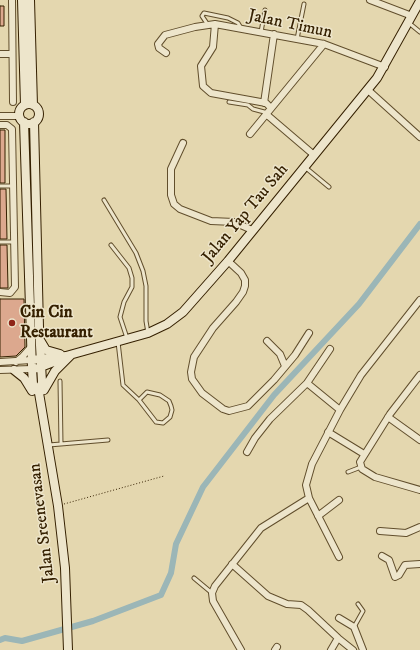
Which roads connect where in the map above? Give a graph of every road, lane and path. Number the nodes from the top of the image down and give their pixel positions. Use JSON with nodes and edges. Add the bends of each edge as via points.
{"nodes":[{"id":1,"x":12,"y":0,"type":"edge"},
{"id":2,"x":22,"y":0,"type":"edge"},
{"id":3,"x":370,"y":0,"type":"edge"},
{"id":4,"x":31,"y":1,"type":"edge"},
{"id":5,"x":420,"y":1,"type":"edge"},
{"id":6,"x":304,"y":4,"type":"dead end"},
{"id":7,"x":265,"y":10,"type":"dead end"},
{"id":8,"x":410,"y":20,"type":"junction"},
{"id":9,"x":215,"y":24,"type":"junction"},
{"id":10,"x":208,"y":25,"type":"junction"},
{"id":11,"x":242,"y":29,"type":"junction"},
{"id":12,"x":261,"y":32,"type":"junction"},
{"id":13,"x":420,"y":32,"type":"edge"},
{"id":14,"x":274,"y":34,"type":"junction"},
{"id":15,"x":297,"y":39,"type":"junction"},
{"id":16,"x":324,"y":44,"type":"junction"},
{"id":17,"x":166,"y":53,"type":"dead end"},
{"id":18,"x":0,"y":54,"type":"edge"},
{"id":19,"x":12,"y":54,"type":"junction"},
{"id":20,"x":385,"y":67,"type":"junction"},
{"id":21,"x":368,"y":90,"type":"junction"},
{"id":22,"x":13,"y":102,"type":"dead end"},
{"id":23,"x":229,"y":102,"type":"dead end"},
{"id":24,"x":264,"y":102,"type":"junction"},
{"id":25,"x":29,"y":105,"type":"junction"},
{"id":26,"x":268,"y":112,"type":"junction"},
{"id":27,"x":0,"y":116,"type":"edge"},
{"id":28,"x":22,"y":119,"type":"junction"},
{"id":29,"x":34,"y":122,"type":"junction"},
{"id":30,"x":0,"y":125,"type":"edge"},
{"id":31,"x":250,"y":134,"type":"dead end"},
{"id":32,"x":419,"y":134,"type":"edge"},
{"id":33,"x":183,"y":143,"type":"dead end"},
{"id":34,"x":314,"y":155,"type":"junction"},
{"id":35,"x":305,"y":167,"type":"junction"},
{"id":36,"x":0,"y":186,"type":"edge"},
{"id":37,"x":13,"y":186,"type":"junction"},
{"id":38,"x":329,"y":187,"type":"dead end"},
{"id":39,"x":104,"y":200,"type":"dead end"},
{"id":40,"x":252,"y":230,"type":"junction"},
{"id":41,"x":0,"y":242,"type":"edge"},
{"id":42,"x":15,"y":242,"type":"junction"},
{"id":43,"x":111,"y":245,"type":"dead end"},
{"id":44,"x":228,"y":261,"type":"junction"},
{"id":45,"x":0,"y":292,"type":"edge"},
{"id":46,"x":420,"y":300,"type":"edge"},
{"id":47,"x":148,"y":333,"type":"junction"},
{"id":48,"x":309,"y":333,"type":"dead end"},
{"id":49,"x":128,"y":338,"type":"junction"},
{"id":50,"x":39,"y":339,"type":"junction"},
{"id":51,"x":118,"y":341,"type":"junction"},
{"id":52,"x":267,"y":341,"type":"dead end"},
{"id":53,"x":31,"y":346,"type":"junction"},
{"id":54,"x":330,"y":350,"type":"dead end"},
{"id":55,"x":69,"y":356,"type":"junction"},
{"id":56,"x":41,"y":358,"type":"junction"},
{"id":57,"x":31,"y":360,"type":"junction"},
{"id":58,"x":0,"y":362,"type":"edge"},
{"id":59,"x":14,"y":366,"type":"junction"},
{"id":60,"x":285,"y":366,"type":"junction"},
{"id":61,"x":41,"y":367,"type":"junction"},
{"id":62,"x":32,"y":369,"type":"junction"},
{"id":63,"x":0,"y":370,"type":"edge"},
{"id":64,"x":420,"y":375,"type":"edge"},
{"id":65,"x":60,"y":381,"type":"dead end"},
{"id":66,"x":307,"y":383,"type":"junction"},
{"id":67,"x":39,"y":394,"type":"junction"},
{"id":68,"x":139,"y":400,"type":"junction"},
{"id":69,"x":41,"y":403,"type":"junction"},
{"id":70,"x":340,"y":410,"type":"junction"},
{"id":71,"x":388,"y":417,"type":"junction"},
{"id":72,"x":328,"y":432,"type":"junction"},
{"id":73,"x":108,"y":440,"type":"dead end"},
{"id":74,"x":420,"y":440,"type":"edge"},
{"id":75,"x":62,"y":444,"type":"junction"},
{"id":76,"x":49,"y":445,"type":"junction"},
{"id":77,"x":247,"y":452,"type":"dead end"},
{"id":78,"x":364,"y":454,"type":"junction"},
{"id":79,"x":361,"y":467,"type":"junction"},
{"id":80,"x":348,"y":472,"type":"dead end"},
{"id":81,"x":164,"y":476,"type":"dead end"},
{"id":82,"x":420,"y":490,"type":"edge"},
{"id":83,"x":309,"y":498,"type":"junction"},
{"id":84,"x":339,"y":500,"type":"dead end"},
{"id":85,"x":58,"y":506,"type":"junction"},
{"id":86,"x":318,"y":516,"type":"junction"},
{"id":87,"x":420,"y":527,"type":"edge"},
{"id":88,"x":380,"y":532,"type":"dead end"},
{"id":89,"x":382,"y":556,"type":"dead end"},
{"id":90,"x":339,"y":557,"type":"dead end"},
{"id":91,"x":232,"y":564,"type":"junction"},
{"id":92,"x":420,"y":564,"type":"edge"},
{"id":93,"x":194,"y":578,"type":"dead end"},
{"id":94,"x":212,"y":593,"type":"junction"},
{"id":95,"x":358,"y":604,"type":"dead end"},
{"id":96,"x":339,"y":618,"type":"dead end"},
{"id":97,"x":354,"y":627,"type":"junction"},
{"id":98,"x":338,"y":638,"type":"junction"},
{"id":99,"x":68,"y":650,"type":"edge"},
{"id":100,"x":241,"y":650,"type":"edge"},
{"id":101,"x":332,"y":650,"type":"edge"},
{"id":102,"x":352,"y":650,"type":"edge"},
{"id":103,"x":364,"y":650,"type":"edge"}],
"edges":[{"from":1,"to":19,"type":"street"},
{"from":2,"to":25,"type":"street"},
{"from":3,"to":8,"type":"street"},
{"from":4,"to":25,"type":"street"},
{"from":5,"to":8,"type":"street","name":"Jalan Yap Tau Sah"},
{"from":6,"to":15,"type":"lane"},
{"from":7,"to":12,"type":"lane"},
{"from":8,"to":13,"type":"lane"},
{"from":8,"to":20,"type":"street","name":"Jalan Yap Tau Sah"},
{"from":9,"to":10,"type":"street","name":"Jalan Timun"},
{"from":9,"to":11,"type":"street","name":"Jalan Timun"},
{"from":9,"to":24,"type":"street","via":[[213,47],[201,66],[202,86],[214,94]]},
{"from":10,"to":11,"type":"lane","via":[[202,16],[204,13],[228,18],[238,23]]},
{"from":10,"to":17,"type":"street","name":"Jalan Timun","via":[[165,35],[158,44]]},
{"from":11,"to":12,"type":"street","name":"Jalan Timun"},
{"from":12,"to":14,"type":"street","name":"Jalan Timun"},
{"from":14,"to":15,"type":"street","name":"Jalan Timun"},
{"from":14,"to":24,"type":"street"},
{"from":15,"to":16,"type":"street","name":"Jalan Timun"},
{"from":16,"to":20,"type":"street","name":"Jalan Timun"},
{"from":16,"to":26,"type":"street"},
{"from":18,"to":19,"type":"street"},
{"from":19,"to":22,"type":"street"},
{"from":20,"to":21,"type":"street","name":"Jalan Yap Tau Sah"},
{"from":21,"to":32,"type":"street"},
{"from":21,"to":34,"type":"street","name":"Jalan Yap Tau Sah"},
{"from":23,"to":26,"type":"lane"},
{"from":24,"to":26,"type":"street"},
{"from":25,"to":28,"type":"street","via":[[20,109]]},
{"from":25,"to":29,"type":"street","via":[[39,113]]},
{"from":26,"to":31,"type":"street"},
{"from":26,"to":34,"type":"street"},
{"from":27,"to":28,"type":"street"},
{"from":28,"to":29,"type":"street"},
{"from":28,"to":53,"type":"street"},
{"from":29,"to":50,"type":"street"},
{"from":30,"to":37,"type":"street","via":[[7,125],[12,129]]},
{"from":33,"to":40,"type":"street","via":[[170,169],[171,196],[174,204],[180,209],[211,221],[234,222]]},
{"from":34,"to":35,"type":"street","name":"Jalan Yap Tau Sah"},
{"from":35,"to":38,"type":"lane"},
{"from":35,"to":40,"type":"street","name":"Jalan Yap Tau Sah"},
{"from":36,"to":37,"type":"lane"},
{"from":37,"to":42,"type":"street"},
{"from":39,"to":47,"type":"lane","via":[[136,253],[143,271]]},
{"from":40,"to":44,"type":"street","name":"Jalan Yap Tau Sah"},
{"from":41,"to":42,"type":"lane"},
{"from":42,"to":45,"type":"street","via":[[15,287],[10,293]]},
{"from":43,"to":49,"type":"lane","via":[[129,268],[132,278],[132,287],[120,317]]},
{"from":44,"to":47,"type":"street","name":"Jalan Yap Tau Sah","via":[[183,312],[167,324]]},
{"from":44,"to":60,"type":"street","via":[[238,268],[244,277],[243,292],[212,328],[194,357],[192,379],[202,393],[223,408],[234,410],[248,406]]},
{"from":46,"to":70,"type":"street","via":[[361,375]]},
{"from":47,"to":49,"type":"street","name":"Jalan Yap Tau Sah"},
{"from":48,"to":60,"type":"street"},
{"from":49,"to":51,"type":"street","name":"Jalan Yap Tau Sah"},
{"from":50,"to":55,"type":"street","via":[[43,347],[50,352]]},
{"from":50,"to":56,"type":"street"},
{"from":51,"to":55,"type":"street","name":"Jalan Yap Tau Sah"},
{"from":51,"to":68,"type":"lane","via":[[124,385]]},
{"from":52,"to":60,"type":"street","via":[[280,354]]},
{"from":53,"to":57,"type":"street"},
{"from":53,"to":59,"type":"street"},
{"from":54,"to":66,"type":"street"},
{"from":55,"to":56,"type":"street","name":"Jalan Yap Tau Sah"},
{"from":55,"to":61,"type":"street"},
{"from":55,"to":69,"type":"street","via":[[50,376]]},
{"from":56,"to":57,"type":"street","name":"Jalan Yap Tau Sah"},
{"from":56,"to":61,"type":"street"},
{"from":57,"to":59,"type":"street"},
{"from":57,"to":62,"type":"street"},
{"from":58,"to":59,"type":"street"},
{"from":59,"to":62,"type":"street"},
{"from":59,"to":63,"type":"street"},
{"from":59,"to":69,"type":"street"},
{"from":61,"to":62,"type":"street"},
{"from":61,"to":67,"type":"street","via":[[42,382]]},
{"from":62,"to":67,"type":"street","via":[[33,384]]},
{"from":64,"to":71,"type":"street"},
{"from":65,"to":75,"type":"lane"},
{"from":66,"to":70,"type":"street"},
{"from":66,"to":77,"type":"street","via":[[270,419]]},
{"from":67,"to":69,"type":"street","name":"Jalan Sreenevasan"},
{"from":68,"to":68,"type":"lane","via":[[147,392],[160,395],[169,401],[172,410],[170,417],[163,423],[158,423]]},
{"from":69,"to":76,"type":"street","name":"Jalan Sreenevasan"},
{"from":70,"to":72,"type":"street"},
{"from":71,"to":74,"type":"street"},
{"from":71,"to":78,"type":"street"},
{"from":72,"to":78,"type":"street"},
{"from":72,"to":83,"type":"street","via":[[307,477]]},
{"from":73,"to":75,"type":"lane"},
{"from":75,"to":76,"type":"lane"},
{"from":76,"to":85,"type":"street","name":"Jalan Sreenevasan"},
{"from":78,"to":79,"type":"street","via":[[360,462]]},
{"from":79,"to":80,"type":"lane"},
{"from":79,"to":82,"type":"street","via":[[375,477]]},
{"from":81,"to":85,"type":"path"},
{"from":83,"to":86,"type":"street"},
{"from":83,"to":91,"type":"street","via":[[260,528]]},
{"from":84,"to":86,"type":"street"},
{"from":85,"to":99,"type":"street","name":"Jalan Sreenevasan","via":[[68,620]]},
{"from":86,"to":90,"type":"street"},
{"from":87,"to":88,"type":"street","via":[[406,533]]},
{"from":89,"to":92,"type":"street","via":[[389,560],[395,577],[405,565]]},
{"from":91,"to":94,"type":"street"},
{"from":91,"to":98,"type":"street","via":[[268,596],[304,607]]},
{"from":93,"to":94,"type":"lane"},
{"from":94,"to":100,"type":"street","via":[[216,606]]},
{"from":95,"to":97,"type":"lane","via":[[363,611]]},
{"from":96,"to":97,"type":"street"},
{"from":97,"to":103,"type":"street"},
{"from":98,"to":101,"type":"street"},
{"from":98,"to":102,"type":"street"}]}
